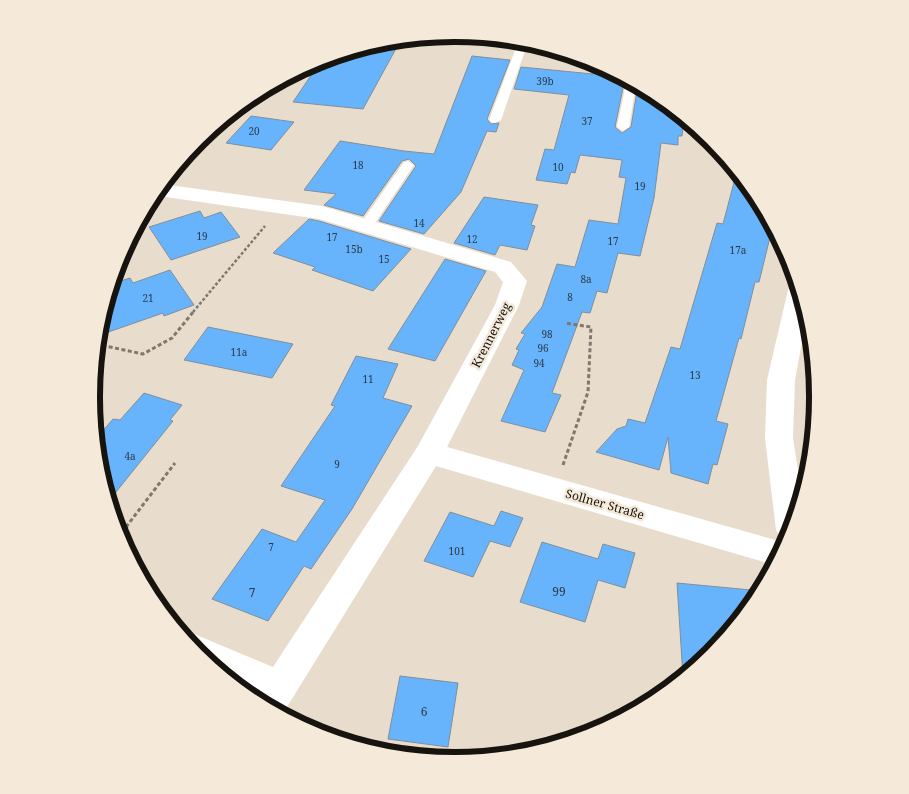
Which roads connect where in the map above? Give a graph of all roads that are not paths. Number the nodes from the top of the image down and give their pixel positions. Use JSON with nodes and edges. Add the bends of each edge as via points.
{"nodes":[{"id":1,"x":521,"y":49,"type":"edge"},
{"id":2,"x":630,"y":89,"type":"edge"},
{"id":3,"x":495,"y":120,"type":"dead end"},
{"id":4,"x":623,"y":127,"type":"dead end"},
{"id":5,"x":408,"y":165,"type":"dead end"},
{"id":6,"x":166,"y":191,"type":"edge"},
{"id":7,"x":366,"y":226,"type":"junction"},
{"id":8,"x":797,"y":305,"type":"edge"},
{"id":9,"x":429,"y":453,"type":"junction"},
{"id":10,"x":790,"y":512,"type":"edge"},
{"id":11,"x":773,"y":552,"type":"edge"},
{"id":12,"x":227,"y":669,"type":"edge"},
{"id":13,"x":273,"y":696,"type":"edge"}],
"edges":[{"from":1,"to":3,"type":"lane"},
{"from":2,"to":4,"type":"lane"},
{"from":5,"to":7,"type":"lane"},
{"from":6,"to":7,"type":"street","name":"Krennerweg","via":[[282,206]]},
{"from":7,"to":9,"type":"street","name":"Krennerweg","via":[[503,267],[515,281],[507,305]]},
{"from":8,"to":10,"type":"street","via":[[781,380],[779,438]]},
{"from":9,"to":11,"type":"street","name":"Sollner Straße"},
{"from":9,"to":13,"type":"street","name":"Krennerweg"},
{"from":12,"to":13,"type":"street"}]}
